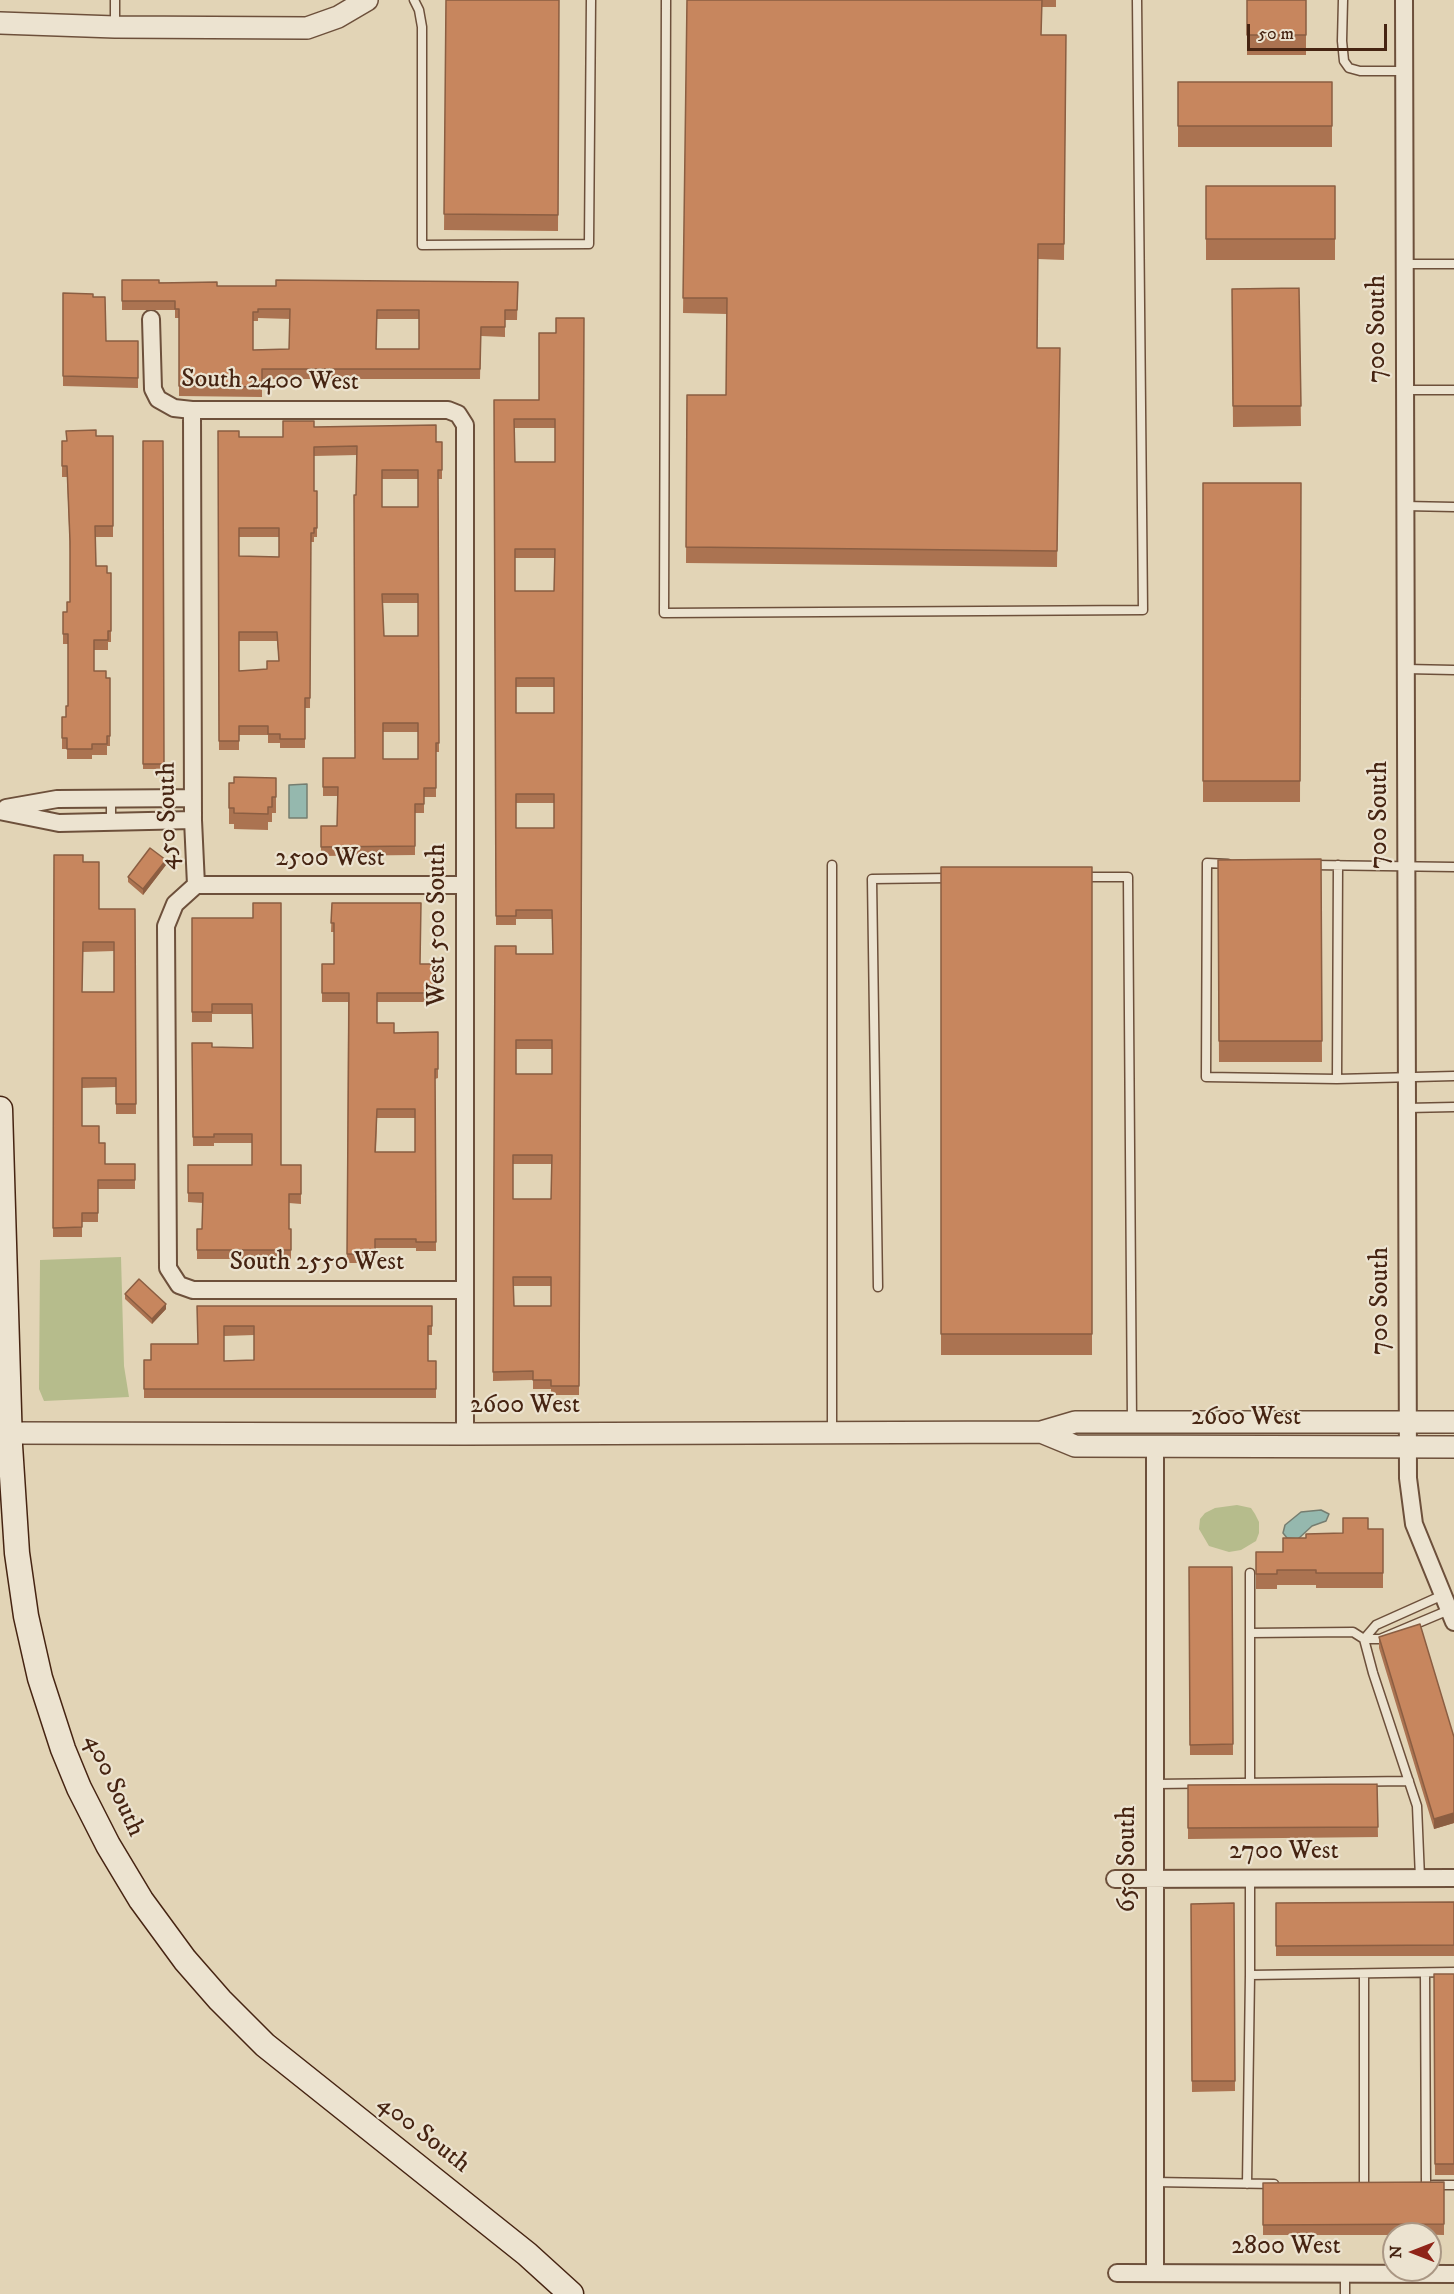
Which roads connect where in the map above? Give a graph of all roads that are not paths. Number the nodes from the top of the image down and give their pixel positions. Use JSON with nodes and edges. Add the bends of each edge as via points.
{"nodes":[{"id":1,"x":116,"y":0,"type":"edge"},
{"id":2,"x":367,"y":0,"type":"edge"},
{"id":3,"x":414,"y":0,"type":"edge"},
{"id":4,"x":591,"y":0,"type":"edge"},
{"id":5,"x":666,"y":0,"type":"edge"},
{"id":6,"x":1137,"y":0,"type":"edge"},
{"id":7,"x":1343,"y":0,"type":"edge"},
{"id":8,"x":1404,"y":0,"type":"edge"},
{"id":9,"x":0,"y":23,"type":"edge"},
{"id":10,"x":115,"y":27,"type":"junction"},
{"id":11,"x":1404,"y":71,"type":"junction"},
{"id":12,"x":1405,"y":264,"type":"junction"},
{"id":13,"x":1454,"y":264,"type":"edge"},
{"id":14,"x":151,"y":319,"type":"dead end"},
{"id":15,"x":1405,"y":390,"type":"junction"},
{"id":16,"x":1454,"y":390,"type":"edge"},
{"id":17,"x":192,"y":410,"type":"junction"},
{"id":18,"x":461,"y":417,"type":"joint"},
{"id":19,"x":1405,"y":506,"type":"junction"},
{"id":20,"x":1454,"y":507,"type":"edge"},
{"id":21,"x":1406,"y":669,"type":"junction"},
{"id":22,"x":1454,"y":670,"type":"edge"},
{"id":23,"x":111,"y":798,"type":"junction"},
{"id":24,"x":194,"y":798,"type":"junction"},
{"id":25,"x":0,"y":810,"type":"edge"},
{"id":26,"x":194,"y":820,"type":"junction"},
{"id":27,"x":111,"y":822,"type":"junction"},
{"id":28,"x":1243,"y":864,"type":"edge"},
{"id":29,"x":1302,"y":864,"type":"edge"},
{"id":30,"x":832,"y":865,"type":"dead end"},
{"id":31,"x":1338,"y":865,"type":"junction"},
{"id":32,"x":1406,"y":867,"type":"junction"},
{"id":33,"x":1454,"y":867,"type":"edge"},
{"id":34,"x":1070,"y":877,"type":"edge"},
{"id":35,"x":954,"y":878,"type":"edge"},
{"id":36,"x":196,"y":885,"type":"junction"},
{"id":37,"x":465,"y":885,"type":"junction"},
{"id":38,"x":1407,"y":1076,"type":"junction"},
{"id":39,"x":1454,"y":1076,"type":"edge"},
{"id":40,"x":1337,"y":1079,"type":"junction"},
{"id":41,"x":1454,"y":1107,"type":"edge"},
{"id":42,"x":1407,"y":1108,"type":"junction"},
{"id":43,"x":0,"y":1109,"type":"edge"},
{"id":44,"x":174,"y":1280,"type":"joint"},
{"id":45,"x":878,"y":1287,"type":"dead end"},
{"id":46,"x":463,"y":1290,"type":"junction"},
{"id":47,"x":7,"y":1418,"type":"edge"},
{"id":48,"x":1132,"y":1422,"type":"junction"},
{"id":49,"x":1407,"y":1422,"type":"junction"},
{"id":50,"x":1454,"y":1422,"type":"edge"},
{"id":51,"x":832,"y":1432,"type":"junction"},
{"id":52,"x":1041,"y":1432,"type":"junction"},
{"id":53,"x":465,"y":1434,"type":"junction"},
{"id":54,"x":1155,"y":1446,"type":"junction"},
{"id":55,"x":1409,"y":1447,"type":"junction"},
{"id":56,"x":1454,"y":1447,"type":"edge"},
{"id":57,"x":1250,"y":1573,"type":"dead end"},
{"id":58,"x":1448,"y":1609,"type":"edge"},
{"id":59,"x":1250,"y":1633,"type":"junction"},
{"id":60,"x":1364,"y":1639,"type":"junction"},
{"id":61,"x":1409,"y":1781,"type":"junction"},
{"id":62,"x":1155,"y":1784,"type":"junction"},
{"id":63,"x":1250,"y":1785,"type":"junction"},
{"id":64,"x":1250,"y":1878,"type":"junction"},
{"id":65,"x":1420,"y":1878,"type":"junction"},
{"id":66,"x":1454,"y":1878,"type":"edge"},
{"id":67,"x":1115,"y":1879,"type":"dead end"},
{"id":68,"x":1155,"y":1879,"type":"junction"},
{"id":69,"x":1454,"y":1972,"type":"edge"},
{"id":70,"x":1425,"y":1973,"type":"junction"},
{"id":71,"x":1364,"y":1974,"type":"junction"},
{"id":72,"x":1250,"y":1975,"type":"junction"},
{"id":73,"x":1154,"y":2182,"type":"junction"},
{"id":74,"x":1247,"y":2184,"type":"junction"},
{"id":75,"x":1282,"y":2184,"type":"edge"},
{"id":76,"x":1353,"y":2184,"type":"edge"},
{"id":77,"x":1364,"y":2184,"type":"junction"},
{"id":78,"x":1375,"y":2184,"type":"edge"},
{"id":79,"x":1416,"y":2185,"type":"edge"},
{"id":80,"x":1426,"y":2185,"type":"junction"},
{"id":81,"x":1454,"y":2185,"type":"edge"},
{"id":82,"x":1155,"y":2272,"type":"junction"},
{"id":83,"x":1117,"y":2273,"type":"dead end"},
{"id":84,"x":1345,"y":2274,"type":"junction"},
{"id":85,"x":1454,"y":2274,"type":"edge"},
{"id":86,"x":571,"y":2294,"type":"edge"},
{"id":87,"x":1345,"y":2294,"type":"edge"}],
"edges":[{"from":1,"to":10,"type":"lane"},
{"from":2,"to":10,"type":"street","via":[[338,17],[307,28]]},
{"from":3,"to":4,"type":"lane","via":[[422,27],[422,245],[458,245],[589,244]]},
{"from":5,"to":6,"type":"lane","via":[[664,612],[1143,610]]},
{"from":7,"to":11,"type":"lane","via":[[1342,41],[1348,68]]},
{"from":8,"to":11,"type":"street","name":"700 South"},
{"from":9,"to":10,"type":"street"},
{"from":11,"to":12,"type":"street","name":"700 South"},
{"from":12,"to":13,"type":"lane"},
{"from":12,"to":15,"type":"street","name":"700 South"},
{"from":14,"to":17,"type":"street","name":"South 2400 West","via":[[154,392],[170,406]]},
{"from":15,"to":16,"type":"lane"},
{"from":15,"to":19,"type":"street","name":"700 South"},
{"from":17,"to":18,"type":"street","name":"South 2400 West","via":[[448,410]]},
{"from":17,"to":24,"type":"street","name":"450 South"},
{"from":18,"to":37,"type":"street","name":"West 500 South","via":[[466,432]]},
{"from":19,"to":20,"type":"lane"},
{"from":19,"to":21,"type":"street","name":"700 South"},
{"from":21,"to":22,"type":"lane"},
{"from":21,"to":32,"type":"street","name":"700 South"},
{"from":23,"to":24,"type":"street"},
{"from":23,"to":25,"type":"street","via":[[57,799]]},
{"from":23,"to":27,"type":"lane"},
{"from":24,"to":26,"type":"street","name":"450 South"},
{"from":25,"to":27,"type":"street","via":[[59,823]]},
{"from":26,"to":27,"type":"street"},
{"from":26,"to":36,"type":"street","name":"450 South"},
{"from":28,"to":40,"type":"lane","via":[[1207,863],[1206,1077]]},
{"from":29,"to":31,"type":"lane"},
{"from":30,"to":51,"type":"lane"},
{"from":31,"to":32,"type":"lane"},
{"from":31,"to":40,"type":"lane"},
{"from":32,"to":33,"type":"lane"},
{"from":32,"to":38,"type":"street","name":"700 South"},
{"from":34,"to":48,"type":"lane","via":[[1128,877]]},
{"from":35,"to":45,"type":"lane","via":[[872,879]]},
{"from":36,"to":37,"type":"street","name":"2500 West"},
{"from":36,"to":44,"type":"street","name":"450 South","via":[[174,904],[166,926],[167,1256]]},
{"from":37,"to":46,"type":"street","name":"West 500 South"},
{"from":38,"to":39,"type":"lane"},
{"from":38,"to":40,"type":"lane"},
{"from":38,"to":42,"type":"street","name":"700 South"},
{"from":41,"to":42,"type":"lane"},
{"from":42,"to":49,"type":"street","name":"700 South"},
{"from":43,"to":47,"type":"main road","name":"400 South"},
{"from":44,"to":46,"type":"street","name":"South 2550 West","via":[[192,1290]]},
{"from":46,"to":53,"type":"street","name":"West 500 South"},
{"from":47,"to":53,"type":"street","name":"2600 West"},
{"from":47,"to":86,"type":"main road","name":"400 South","via":[[16,1553],[40,1678],[79,1788],[141,1900],[192,1968],[266,2045],[527,2254]]},
{"from":48,"to":49,"type":"street","name":"2600 West"},
{"from":48,"to":52,"type":"street","name":"2600 West","via":[[1075,1422]]},
{"from":49,"to":50,"type":"street","name":"2600 West"},
{"from":49,"to":55,"type":"street","name":"700 South"},
{"from":51,"to":52,"type":"street","name":"2600 West"},
{"from":51,"to":53,"type":"street","name":"2600 West"},
{"from":52,"to":54,"type":"street","name":"2600 West","via":[[1075,1446]]},
{"from":54,"to":55,"type":"street","name":"2600 West"},
{"from":54,"to":62,"type":"street","name":"650 South"},
{"from":55,"to":56,"type":"street","name":"2600 West"},
{"from":55,"to":58,"type":"street","name":"700 South","via":[[1414,1524]]},
{"from":57,"to":59,"type":"lane"},
{"from":58,"to":60,"type":"lane","via":[[1380,1639]]},
{"from":58,"to":60,"type":"lane","via":[[1376,1625]]},
{"from":59,"to":60,"type":"lane","via":[[1353,1632]]},
{"from":59,"to":63,"type":"lane"},
{"from":60,"to":61,"type":"lane"},
{"from":61,"to":63,"type":"lane"},
{"from":61,"to":65,"type":"lane","via":[[1417,1806]]},
{"from":62,"to":63,"type":"lane"},
{"from":62,"to":68,"type":"street","name":"650 South"},
{"from":64,"to":65,"type":"street","name":"2700 West"},
{"from":64,"to":68,"type":"street","name":"2700 West"},
{"from":64,"to":72,"type":"lane"},
{"from":65,"to":66,"type":"street","name":"2700 West"},
{"from":67,"to":68,"type":"street","name":"2700 West"},
{"from":68,"to":73,"type":"street","name":"650 South"},
{"from":69,"to":70,"type":"lane"},
{"from":70,"to":71,"type":"lane"},
{"from":70,"to":80,"type":"lane"},
{"from":71,"to":72,"type":"lane"},
{"from":71,"to":77,"type":"lane"},
{"from":72,"to":74,"type":"lane"},
{"from":73,"to":74,"type":"lane"},
{"from":73,"to":82,"type":"street","name":"650 South"},
{"from":74,"to":75,"type":"lane"},
{"from":76,"to":77,"type":"lane"},
{"from":77,"to":78,"type":"lane"},
{"from":79,"to":80,"type":"lane"},
{"from":80,"to":81,"type":"lane"},
{"from":82,"to":83,"type":"street","name":"2800 West"},
{"from":82,"to":84,"type":"street","name":"2800 West"},
{"from":84,"to":85,"type":"street","name":"2800 West"},
{"from":84,"to":87,"type":"lane"}]}
